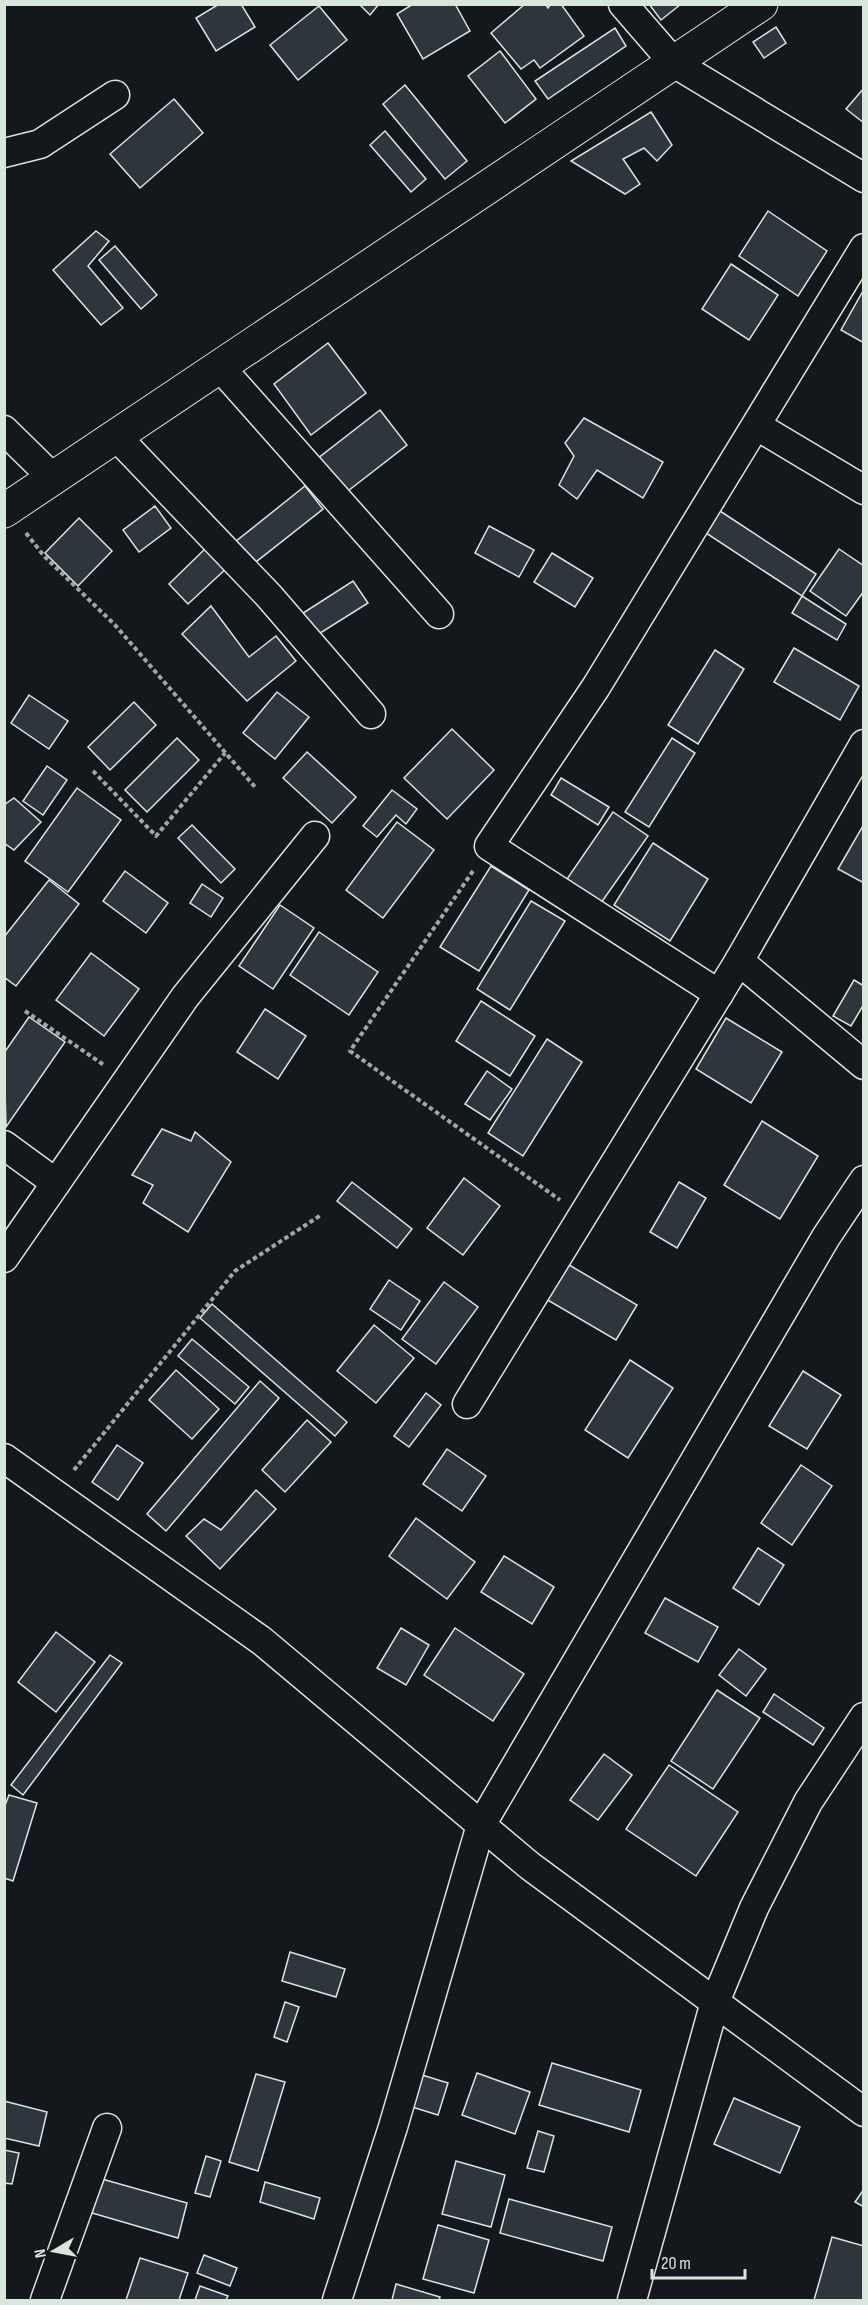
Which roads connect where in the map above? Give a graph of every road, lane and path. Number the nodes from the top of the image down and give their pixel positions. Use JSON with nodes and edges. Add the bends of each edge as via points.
{"nodes":[{"id":1,"x":623,"y":4,"type":"edge"},
{"id":2,"x":761,"y":4,"type":"edge"},
{"id":3,"x":674,"y":63,"type":"junction"},
{"id":4,"x":115,"y":95,"type":"dead end"},
{"id":5,"x":4,"y":153,"type":"edge"},
{"id":6,"x":864,"y":178,"type":"edge"},
{"id":7,"x":864,"y":248,"type":"edge"},
{"id":8,"x":220,"y":367,"type":"junction"},
{"id":9,"x":758,"y":426,"type":"junction"},
{"id":10,"x":4,"y":430,"type":"edge"},
{"id":11,"x":116,"y":436,"type":"junction"},
{"id":12,"x":53,"y":478,"type":"junction"},
{"id":13,"x":864,"y":490,"type":"edge"},
{"id":14,"x":6,"y":510,"type":"edge"},
{"id":15,"x":439,"y":614,"type":"dead end"},
{"id":16,"x":372,"y":714,"type":"dead end"},
{"id":17,"x":864,"y":744,"type":"edge"},
{"id":18,"x":225,"y":753,"type":"junction"},
{"id":19,"x":93,"y":771,"type":"dead end"},
{"id":20,"x":255,"y":787,"type":"dead end"},
{"id":21,"x":315,"y":836,"type":"dead end"},
{"id":22,"x":489,"y":846,"type":"junction"},
{"id":23,"x":740,"y":961,"type":"junction"},
{"id":24,"x":719,"y":994,"type":"junction"},
{"id":25,"x":25,"y":1011,"type":"dead end"},
{"id":26,"x":864,"y":1065,"type":"edge"},
{"id":27,"x":126,"y":1081,"type":"junction"},
{"id":28,"x":4,"y":1145,"type":"edge"},
{"id":29,"x":864,"y":1180,"type":"edge"},
{"id":30,"x":56,"y":1183,"type":"junction"},
{"id":31,"x":321,"y":1215,"type":"dead end"},
{"id":32,"x":582,"y":1216,"type":"junction"},
{"id":33,"x":4,"y":1258,"type":"edge"},
{"id":34,"x":467,"y":1404,"type":"dead end"},
{"id":35,"x":4,"y":1458,"type":"edge"},
{"id":36,"x":56,"y":1495,"type":"junction"},
{"id":37,"x":864,"y":1717,"type":"edge"},
{"id":38,"x":481,"y":1825,"type":"junction"},
{"id":39,"x":715,"y":2002,"type":"junction"},
{"id":40,"x":864,"y":2112,"type":"edge"},
{"id":41,"x":107,"y":2128,"type":"dead end"},
{"id":42,"x":45,"y":2301,"type":"edge"},
{"id":43,"x":338,"y":2301,"type":"edge"},
{"id":44,"x":632,"y":2301,"type":"edge"}],
"edges":[{"from":1,"to":3,"type":"street"},
{"from":2,"to":3,"type":"street"},
{"from":3,"to":6,"type":"street"},
{"from":3,"to":8,"type":"street"},
{"from":4,"to":5,"type":"street","via":[[40,144]]},
{"from":7,"to":9,"type":"street"},
{"from":8,"to":11,"type":"street"},
{"from":8,"to":15,"type":"street"},
{"from":9,"to":13,"type":"street"},
{"from":9,"to":22,"type":"street","via":[[596,687]]},
{"from":10,"to":12,"type":"street"},
{"from":11,"to":12,"type":"street"},
{"from":11,"to":16,"type":"street","via":[[269,596]]},
{"from":12,"to":14,"type":"street"},
{"from":14,"to":18,"type":"path","via":[[44,556],[115,625]]},
{"from":17,"to":23,"type":"street"},
{"from":18,"to":19,"type":"path","via":[[156,836]]},
{"from":18,"to":20,"type":"path"},
{"from":21,"to":27,"type":"street","via":[[184,997]]},
{"from":22,"to":24,"type":"street"},
{"from":22,"to":32,"type":"path","via":[[350,1052]]},
{"from":23,"to":24,"type":"street"},
{"from":23,"to":26,"type":"street"},
{"from":24,"to":32,"type":"street"},
{"from":25,"to":27,"type":"path"},
{"from":27,"to":30,"type":"street"},
{"from":28,"to":30,"type":"street"},
{"from":29,"to":38,"type":"street","via":[[826,1237]]},
{"from":30,"to":33,"type":"street"},
{"from":31,"to":36,"type":"path","via":[[234,1271]]},
{"from":32,"to":34,"type":"street"},
{"from":35,"to":36,"type":"street"},
{"from":36,"to":38,"type":"street","via":[[262,1641]]},
{"from":37,"to":39,"type":"street","via":[[808,1802],[754,1908]]},
{"from":38,"to":39,"type":"street","via":[[530,1866]]},
{"from":38,"to":43,"type":"street"},
{"from":39,"to":40,"type":"street"},
{"from":39,"to":44,"type":"street"},
{"from":41,"to":42,"type":"street"}]}
